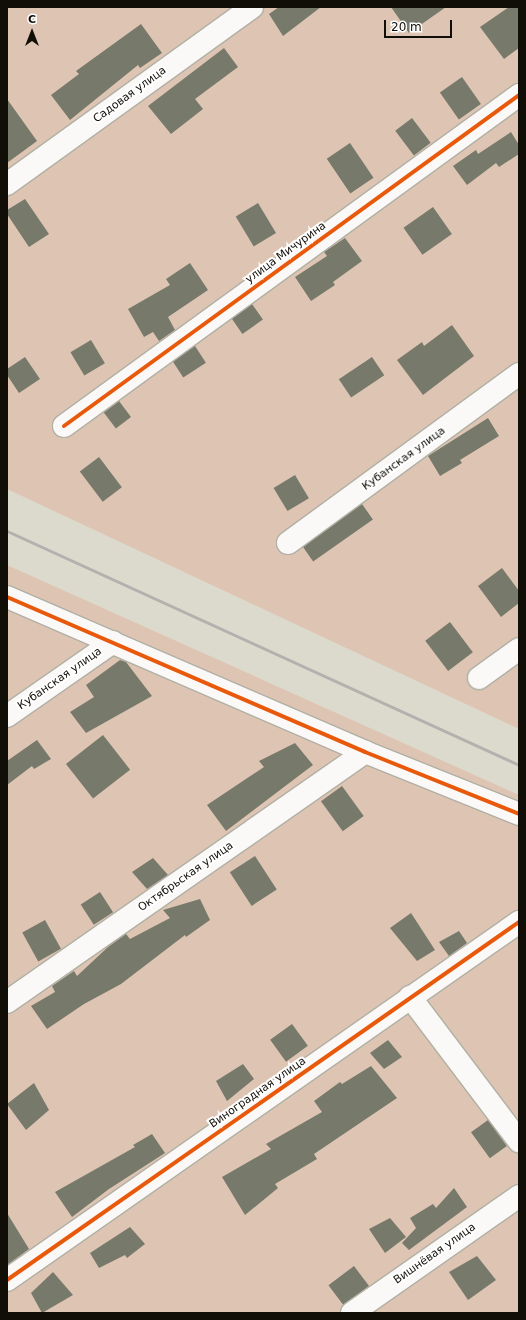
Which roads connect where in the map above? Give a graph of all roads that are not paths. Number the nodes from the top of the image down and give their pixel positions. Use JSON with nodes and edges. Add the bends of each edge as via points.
{"nodes":[{"id":1,"x":252,"y":7,"type":"edge"},
{"id":2,"x":519,"y":95,"type":"edge"},
{"id":3,"x":7,"y":184,"type":"edge"},
{"id":4,"x":519,"y":374,"type":"edge"},
{"id":5,"x":64,"y":426,"type":"dead end"},
{"id":6,"x":288,"y":544,"type":"dead end"},
{"id":7,"x":7,"y":597,"type":"edge"},
{"id":8,"x":113,"y":642,"type":"junction"},
{"id":9,"x":519,"y":649,"type":"edge"},
{"id":10,"x":479,"y":678,"type":"dead end"},
{"id":11,"x":7,"y":716,"type":"edge"},
{"id":12,"x":365,"y":752,"type":"junction"},
{"id":13,"x":519,"y":814,"type":"edge"},
{"id":14,"x":519,"y":922,"type":"edge"},
{"id":15,"x":410,"y":997,"type":"junction"},
{"id":16,"x":7,"y":1002,"type":"edge"},
{"id":17,"x":519,"y":1141,"type":"edge"},
{"id":18,"x":519,"y":1196,"type":"edge"},
{"id":19,"x":7,"y":1280,"type":"edge"},
{"id":20,"x":352,"y":1313,"type":"edge"}],
"edges":[{"from":1,"to":3,"type":"street","name":"Садовая улица"},
{"from":2,"to":5,"type":"street","name":"улица Мичурина"},
{"from":4,"to":6,"type":"street","name":"Кубанская улица"},
{"from":7,"to":8,"type":"street"},
{"from":8,"to":11,"type":"street","name":"Кубанская улица"},
{"from":8,"to":12,"type":"street"},
{"from":9,"to":10,"type":"street"},
{"from":12,"to":13,"type":"street"},
{"from":12,"to":16,"type":"street","name":"Октябрьская улица"},
{"from":14,"to":15,"type":"street","name":"Виноградная улица"},
{"from":15,"to":17,"type":"street"},
{"from":15,"to":19,"type":"street","name":"Виноградная улица"},
{"from":18,"to":20,"type":"street","name":"Вишнёвая улица"}]}
